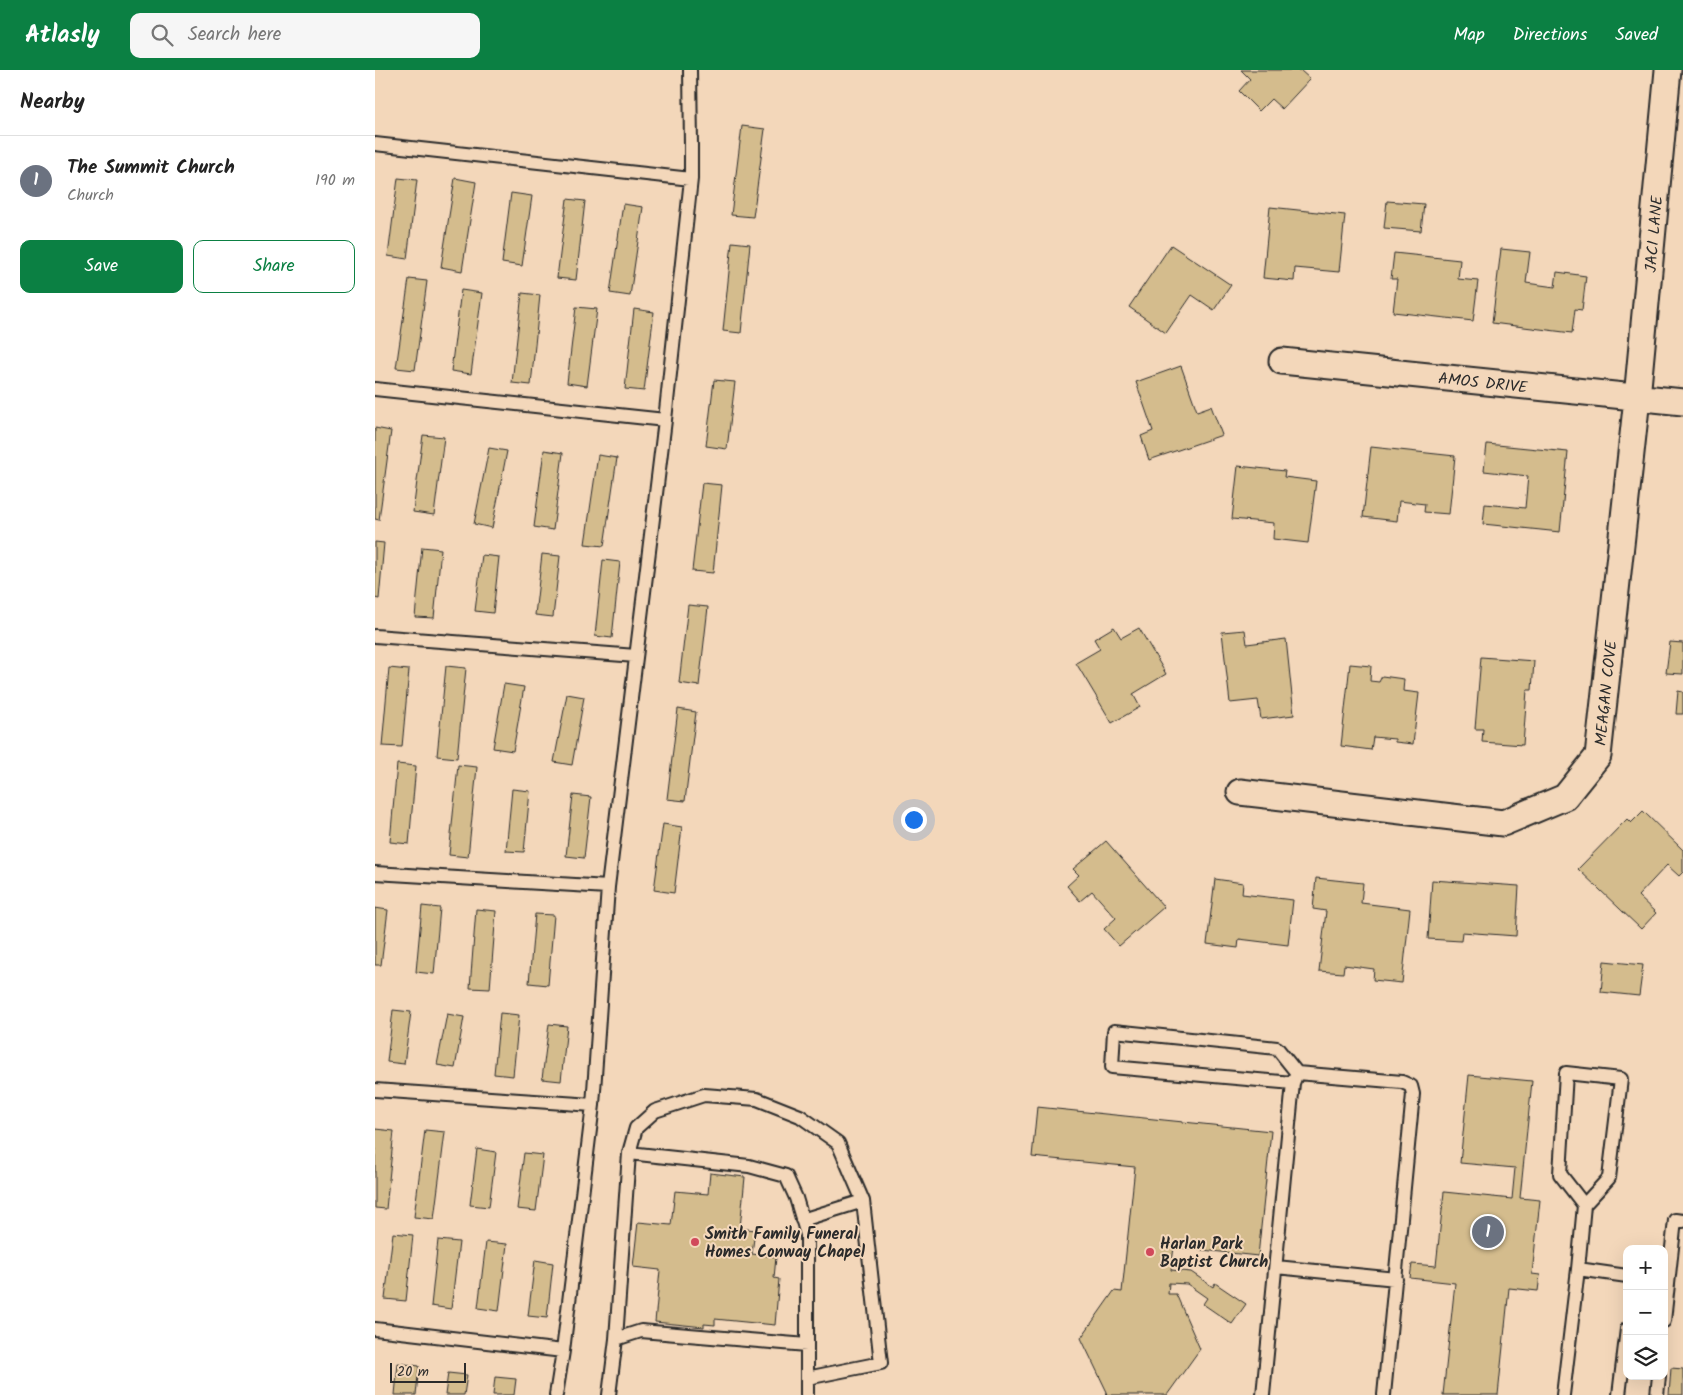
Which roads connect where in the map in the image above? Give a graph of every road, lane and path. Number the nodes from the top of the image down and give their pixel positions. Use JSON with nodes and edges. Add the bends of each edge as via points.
{"nodes":[{"id":1,"x":690,"y":70,"type":"edge"},
{"id":2,"x":1668,"y":70,"type":"edge"},
{"id":3,"x":375,"y":144,"type":"edge"},
{"id":4,"x":691,"y":179,"type":"junction"},
{"id":5,"x":1283,"y":361,"type":"dead end"},
{"id":6,"x":375,"y":389,"type":"edge"},
{"id":7,"x":1637,"y":398,"type":"junction"},
{"id":8,"x":1683,"y":402,"type":"edge"},
{"id":9,"x":665,"y":420,"type":"junction"},
{"id":10,"x":375,"y":636,"type":"edge"},
{"id":11,"x":636,"y":656,"type":"junction"},
{"id":12,"x":1240,"y":792,"type":"dead end"},
{"id":13,"x":375,"y":873,"type":"edge"},
{"id":14,"x":608,"y":887,"type":"junction"},
{"id":15,"x":1295,"y":1078,"type":"junction"},
{"id":16,"x":375,"y":1090,"type":"edge"},
{"id":17,"x":593,"y":1105,"type":"junction"},
{"id":18,"x":629,"y":1153,"type":"junction"},
{"id":19,"x":863,"y":1201,"type":"junction"},
{"id":20,"x":1584,"y":1205,"type":"junction"},
{"id":21,"x":802,"y":1220,"type":"junction"},
{"id":22,"x":1683,"y":1221,"type":"edge"},
{"id":23,"x":1276,"y":1267,"type":"junction"},
{"id":24,"x":1578,"y":1269,"type":"junction"},
{"id":25,"x":1623,"y":1275,"type":"edge"},
{"id":26,"x":1396,"y":1279,"type":"junction"},
{"id":27,"x":1667,"y":1290,"type":"edge"},
{"id":28,"x":375,"y":1329,"type":"edge"},
{"id":29,"x":1626,"y":1335,"type":"edge"},
{"id":30,"x":616,"y":1338,"type":"junction"},
{"id":31,"x":807,"y":1345,"type":"junction"},
{"id":32,"x":563,"y":1351,"type":"junction"},
{"id":33,"x":807,"y":1378,"type":"junction"},
{"id":34,"x":1659,"y":1380,"type":"edge"},
{"id":35,"x":556,"y":1395,"type":"edge"},
{"id":36,"x":609,"y":1395,"type":"edge"},
{"id":37,"x":807,"y":1395,"type":"edge"},
{"id":38,"x":1263,"y":1395,"type":"edge"},
{"id":39,"x":1383,"y":1395,"type":"edge"},
{"id":40,"x":1563,"y":1395,"type":"edge"},
{"id":41,"x":1619,"y":1395,"type":"edge"},
{"id":42,"x":1657,"y":1395,"type":"edge"}],
"edges":[{"from":1,"to":4,"type":"lane"},
{"from":2,"to":7,"type":"street","name":"JACI LANE"},
{"from":3,"to":4,"type":"lane"},
{"from":4,"to":9,"type":"lane"},
{"from":5,"to":7,"type":"street","name":"AMOS DRIVE"},
{"from":6,"to":9,"type":"lane"},
{"from":7,"to":8,"type":"street","name":"AMOS DRIVE"},
{"from":7,"to":12,"type":"street","name":"MEAGAN COVE","via":[[1598,756],[1565,796],[1503,823]]},
{"from":9,"to":11,"type":"lane"},
{"from":10,"to":11,"type":"lane"},
{"from":11,"to":14,"type":"lane"},
{"from":13,"to":14,"type":"lane"},
{"from":14,"to":17,"type":"lane"},
{"from":15,"to":15,"type":"lane","via":[[1277,1048],[1114,1031],[1112,1067]]},
{"from":15,"to":23,"type":"lane"},
{"from":15,"to":26,"type":"lane","via":[[1402,1082],[1411,1086],[1413,1094]]},
{"from":16,"to":17,"type":"lane"},
{"from":17,"to":32,"type":"lane"},
{"from":18,"to":19,"type":"lane","via":[[636,1128],[655,1111],[704,1095],[757,1099],[800,1116],[838,1143]]},
{"from":18,"to":21,"type":"lane","via":[[749,1166],[786,1176]]},
{"from":18,"to":30,"type":"lane"},
{"from":19,"to":21,"type":"lane"},
{"from":19,"to":33,"type":"lane","via":[[881,1363]]},
{"from":20,"to":20,"type":"lane","via":[[1609,1178],[1621,1080],[1566,1073],[1560,1174]]},
{"from":20,"to":24,"type":"lane"},
{"from":21,"to":31,"type":"lane","via":[[807,1235]]},
{"from":22,"to":27,"type":"lane","via":[[1675,1220]]},
{"from":23,"to":26,"type":"lane"},
{"from":23,"to":38,"type":"lane"},
{"from":24,"to":25,"type":"lane"},
{"from":24,"to":40,"type":"lane"},
{"from":26,"to":39,"type":"lane"},
{"from":28,"to":32,"type":"lane"},
{"from":29,"to":41,"type":"lane"},
{"from":30,"to":31,"type":"lane","via":[[641,1330]]},
{"from":30,"to":36,"type":"lane"},
{"from":31,"to":33,"type":"lane"},
{"from":32,"to":35,"type":"lane"},
{"from":33,"to":37,"type":"lane"},
{"from":34,"to":42,"type":"lane"}]}
